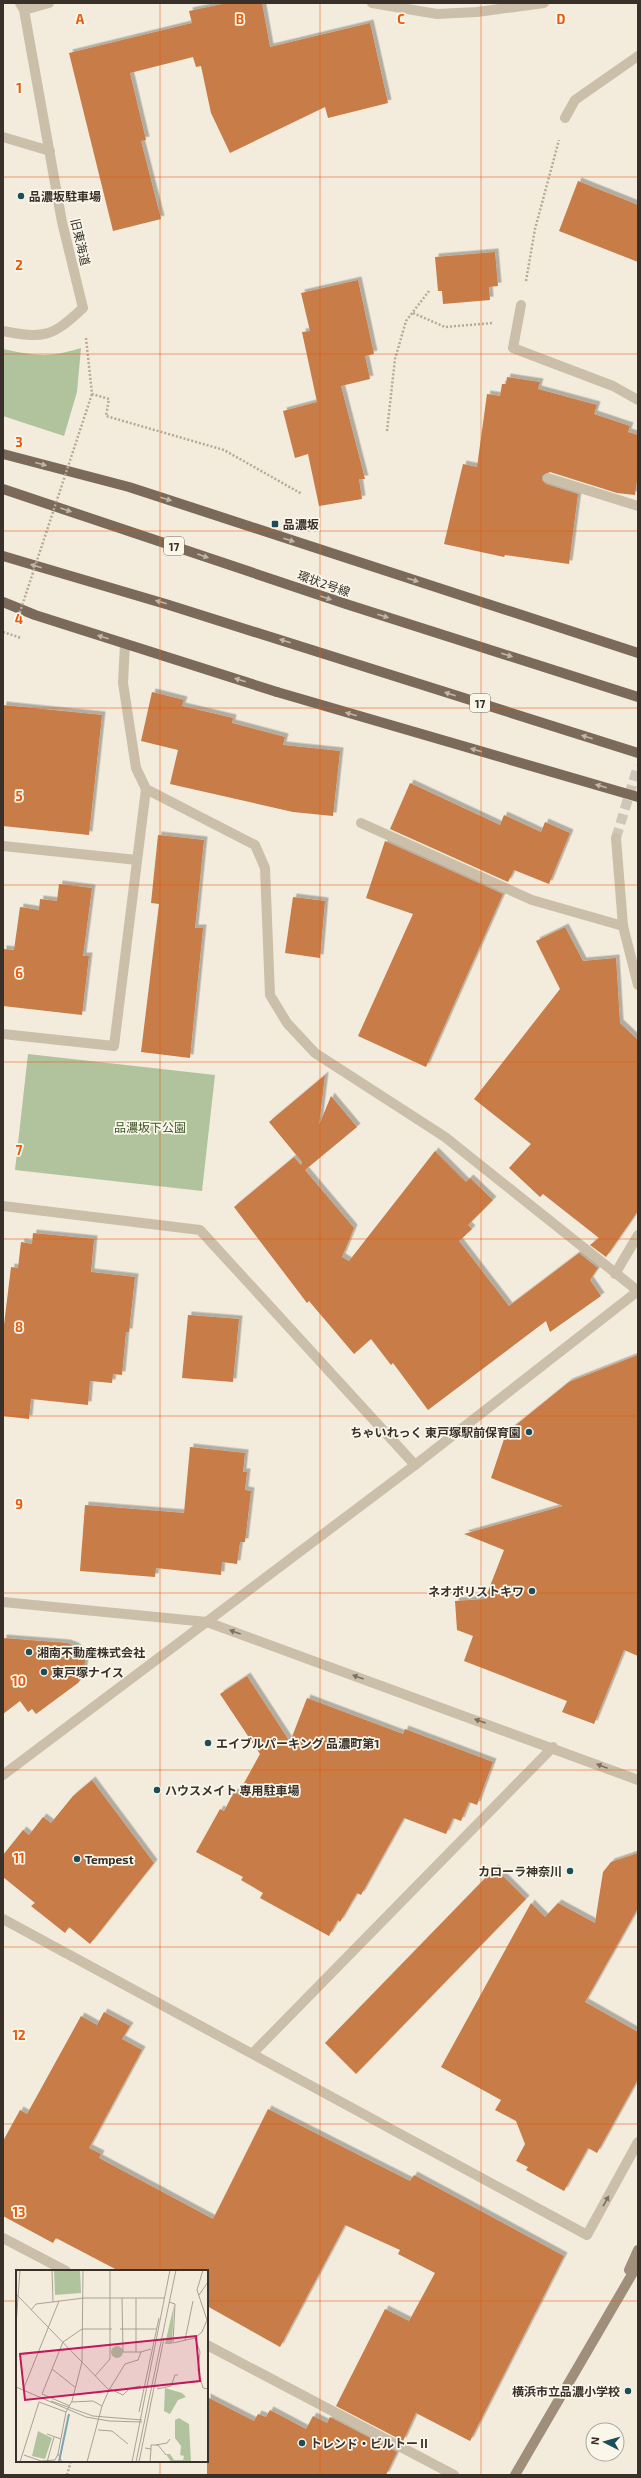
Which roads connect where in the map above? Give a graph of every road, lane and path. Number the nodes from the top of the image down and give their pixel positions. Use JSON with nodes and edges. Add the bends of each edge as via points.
{"nodes":[{"id":1,"x":49,"y":3,"type":"edge"},
{"id":2,"x":372,"y":3,"type":"edge"},
{"id":3,"x":544,"y":3,"type":"edge"},
{"id":4,"x":22,"y":7,"type":"edge"},
{"id":5,"x":475,"y":8,"type":"edge"},
{"id":6,"x":638,"y":56,"type":"edge"},
{"id":7,"x":565,"y":118,"type":"joint"},
{"id":8,"x":3,"y":137,"type":"edge"},
{"id":9,"x":50,"y":151,"type":"junction"},
{"id":10,"x":429,"y":291,"type":"dead end"},
{"id":11,"x":521,"y":305,"type":"joint"},
{"id":12,"x":83,"y":308,"type":"junction"},
{"id":13,"x":413,"y":313,"type":"junction"},
{"id":14,"x":3,"y":331,"type":"edge"},
{"id":15,"x":516,"y":332,"type":"junction"},
{"id":16,"x":92,"y":394,"type":"junction"},
{"id":17,"x":638,"y":400,"type":"edge"},
{"id":18,"x":387,"y":431,"type":"dead end"},
{"id":19,"x":3,"y":454,"type":"edge"},
{"id":20,"x":548,"y":478,"type":"dead end"},
{"id":21,"x":3,"y":489,"type":"edge"},
{"id":22,"x":302,"y":494,"type":"dead end"},
{"id":23,"x":638,"y":506,"type":"edge"},
{"id":24,"x":3,"y":556,"type":"edge"},
{"id":25,"x":3,"y":602,"type":"edge"},
{"id":26,"x":16,"y":624,"type":"dead end"},
{"id":27,"x":125,"y":644,"type":"junction"},
{"id":28,"x":638,"y":653,"type":"edge"},
{"id":29,"x":638,"y":697,"type":"edge"},
{"id":30,"x":638,"y":754,"type":"edge"},
{"id":31,"x":146,"y":789,"type":"junction"},
{"id":32,"x":638,"y":797,"type":"edge"},
{"id":33,"x":361,"y":823,"type":"dead end"},
{"id":34,"x":616,"y":838,"type":"tunnel mouth"},
{"id":35,"x":3,"y":846,"type":"edge"},
{"id":36,"x":137,"y":860,"type":"junction"},
{"id":37,"x":623,"y":926,"type":"junction"},
{"id":38,"x":638,"y":985,"type":"edge"},
{"id":39,"x":3,"y":1034,"type":"edge"},
{"id":40,"x":3,"y":1206,"type":"edge"},
{"id":41,"x":638,"y":1235,"type":"edge"},
{"id":42,"x":614,"y":1274,"type":"junction"},
{"id":43,"x":638,"y":1291,"type":"edge"},
{"id":44,"x":415,"y":1465,"type":"junction"},
{"id":45,"x":3,"y":1602,"type":"edge"},
{"id":46,"x":207,"y":1622,"type":"junction"},
{"id":47,"x":553,"y":1747,"type":"junction"},
{"id":48,"x":3,"y":1775,"type":"edge"},
{"id":49,"x":638,"y":1780,"type":"edge"},
{"id":50,"x":3,"y":1919,"type":"edge"},
{"id":51,"x":253,"y":2053,"type":"junction"},
{"id":52,"x":638,"y":2142,"type":"edge"},
{"id":53,"x":3,"y":2238,"type":"edge"},
{"id":54,"x":638,"y":2250,"type":"edge"},
{"id":55,"x":638,"y":2264,"type":"edge"},
{"id":56,"x":64,"y":2270,"type":"edge"},
{"id":57,"x":616,"y":2299,"type":"junction"},
{"id":58,"x":208,"y":2346,"type":"edge"},
{"id":59,"x":71,"y":2462,"type":"edge"},
{"id":60,"x":67,"y":2475,"type":"edge"},
{"id":61,"x":454,"y":2475,"type":"edge"},
{"id":62,"x":515,"y":2475,"type":"edge"}],
"edges":[{"from":1,"to":4,"type":"street"},
{"from":2,"to":5,"type":"street","via":[[438,14]]},
{"from":3,"to":5,"type":"street"},
{"from":4,"to":9,"type":"street","name":"旧東海道"},
{"from":6,"to":7,"type":"street","via":[[575,100]]},
{"from":7,"to":11,"type":"path","via":[[535,229]]},
{"from":8,"to":9,"type":"street"},
{"from":9,"to":12,"type":"street","name":"旧東海道","via":[[62,222]]},
{"from":10,"to":13,"type":"path"},
{"from":11,"to":15,"type":"street"},
{"from":12,"to":14,"type":"street","via":[[61,328],[33,336]]},
{"from":12,"to":16,"type":"path"},
{"from":13,"to":15,"type":"path","via":[[446,327],[491,322]]},
{"from":13,"to":18,"type":"path","via":[[406,322],[395,359]]},
{"from":15,"to":17,"type":"street","via":[[513,348],[613,386]]},
{"from":16,"to":22,"type":"path","via":[[109,399],[106,416],[224,450]]},
{"from":16,"to":26,"type":"path","bridge":true},
{"from":19,"to":28,"type":"main road","one_way":true,"via":[[129,488]]},
{"from":20,"to":23,"type":"street"},
{"from":21,"to":29,"type":"main road","name":"環状2号線","number":"17","one_way":true,"via":[[346,604]]},
{"from":30,"to":24,"type":"main road","number":"17","one_way":true,"via":[[322,653]]},
{"from":27,"to":25,"type":"main road","one_way":true},
{"from":27,"to":31,"type":"street","via":[[123,684],[136,768]]},
{"from":32,"to":27,"type":"main road","one_way":true,"bridge":true,"via":[[277,692]]},
{"from":31,"to":36,"type":"street"},
{"from":31,"to":42,"type":"street","via":[[255,845],[265,868],[270,995],[287,1023],[315,1054],[445,1137]]},
{"from":33,"to":37,"type":"street","via":[[532,900]]},
{"from":34,"to":37,"type":"street"},
{"from":35,"to":36,"type":"street"},
{"from":36,"to":39,"type":"street","via":[[114,1046]]},
{"from":37,"to":38,"type":"street"},
{"from":40,"to":44,"type":"street","via":[[200,1230]]},
{"from":41,"to":42,"type":"street"},
{"from":42,"to":43,"type":"street"},
{"from":43,"to":44,"type":"street"},
{"from":44,"to":46,"type":"street"},
{"from":45,"to":46,"type":"street"},
{"from":47,"to":46,"type":"street","one_way":true},
{"from":46,"to":48,"type":"street"},
{"from":49,"to":47,"type":"street","one_way":true},
{"from":47,"to":51,"type":"street"},
{"from":50,"to":51,"type":"street"},
{"from":51,"to":52,"type":"street","one_way":true,"via":[[587,2235]]},
{"from":53,"to":56,"type":"street"},
{"from":54,"to":57,"type":"main road"},
{"from":55,"to":57,"type":"main road"},
{"from":57,"to":62,"type":"main road"},
{"from":58,"to":61,"type":"street"},
{"from":59,"to":60,"type":"path"}]}
